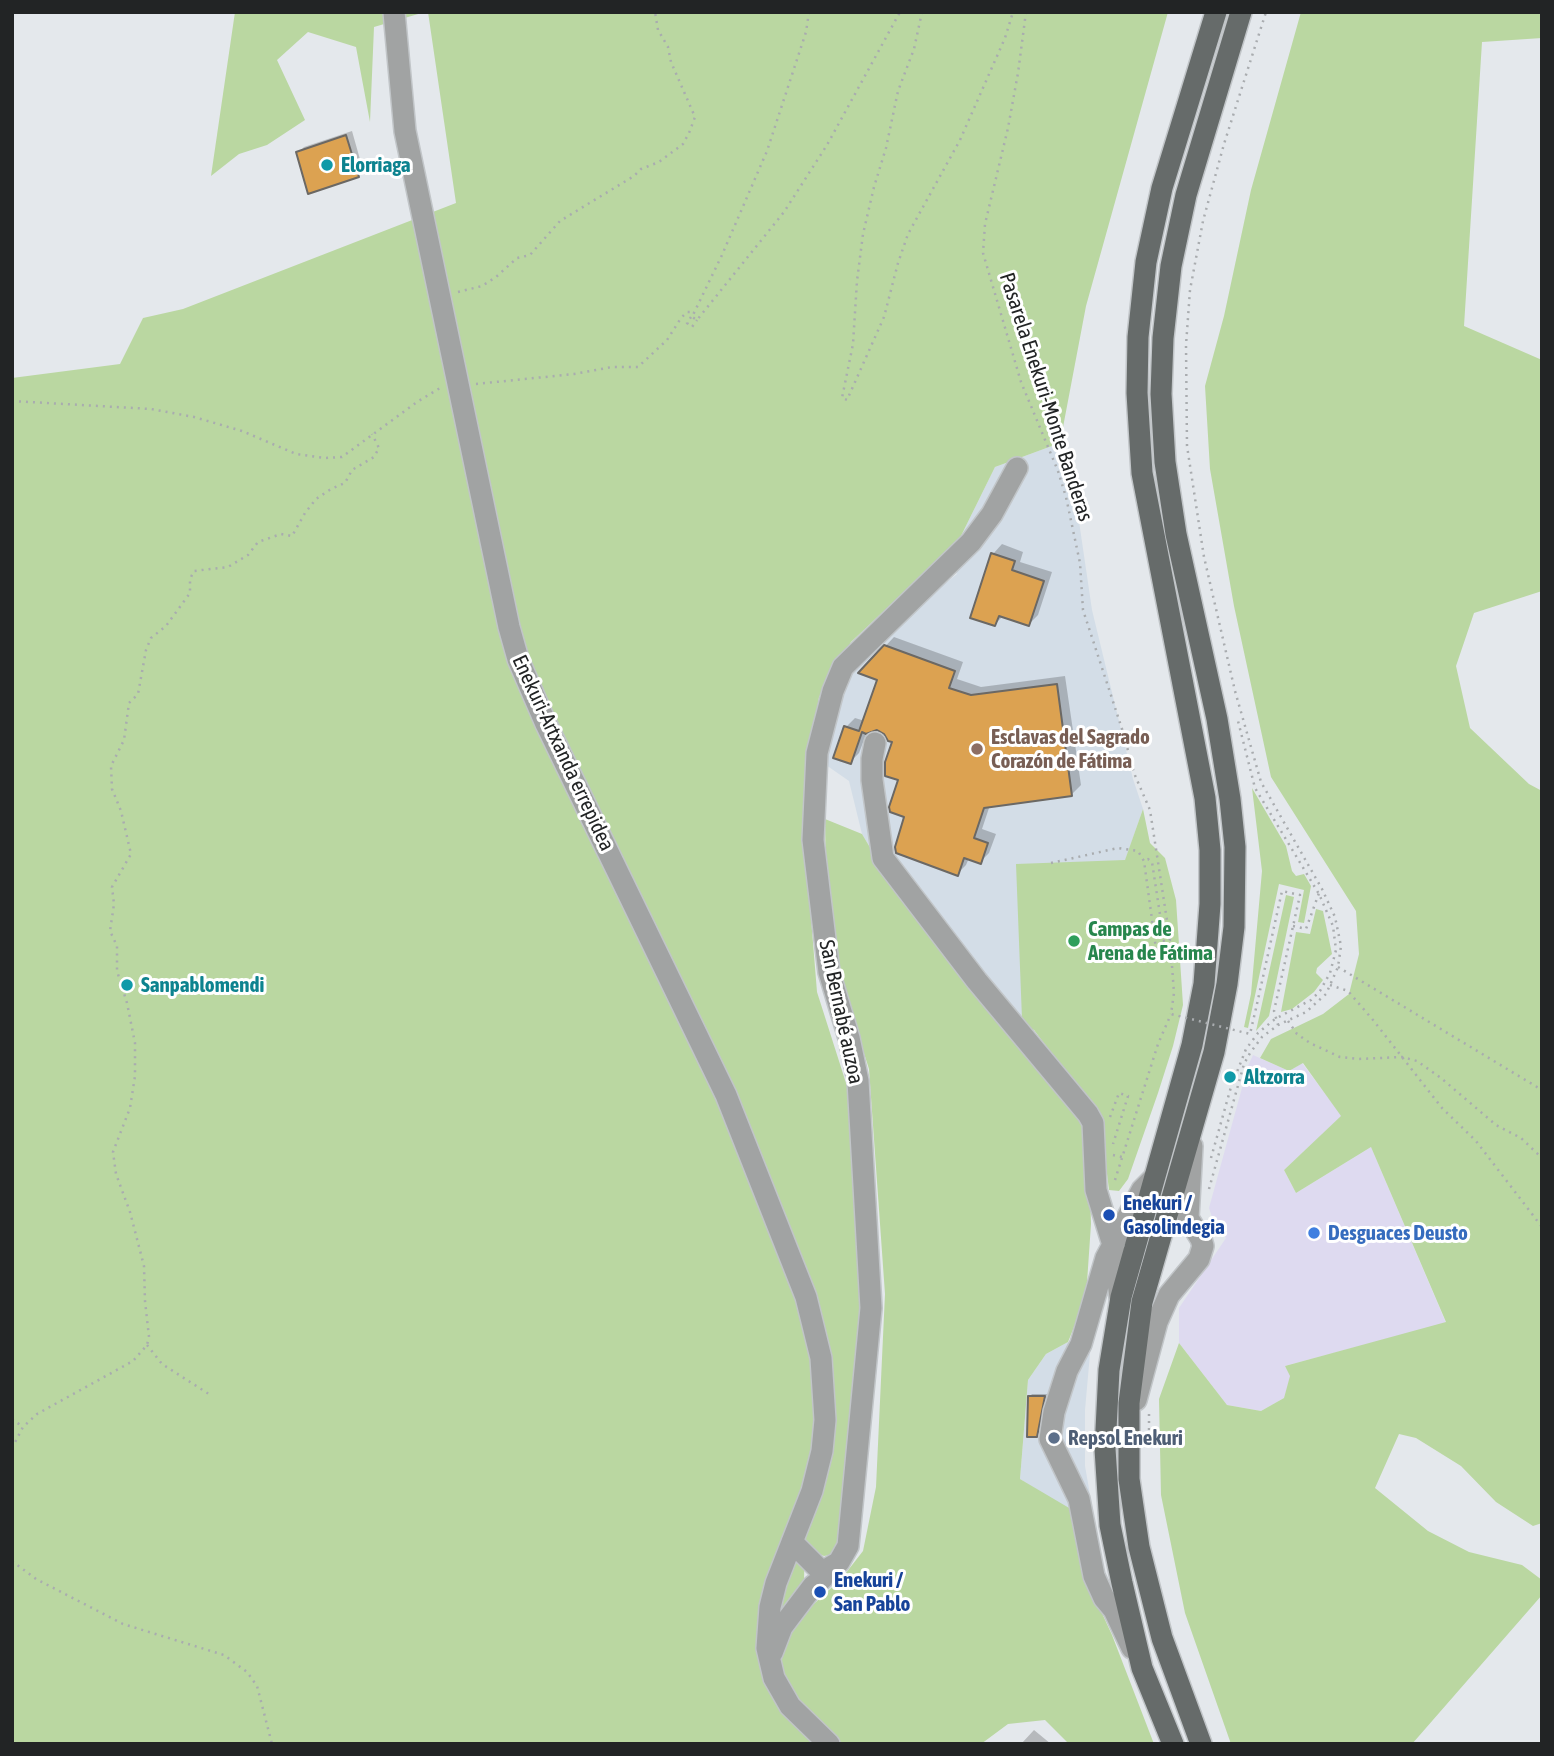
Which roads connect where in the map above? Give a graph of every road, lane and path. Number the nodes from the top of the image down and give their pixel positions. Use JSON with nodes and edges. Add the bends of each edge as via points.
{"nodes":[{"id":1,"x":394,"y":12,"type":"edge"},
{"id":2,"x":655,"y":12,"type":"edge"},
{"id":3,"x":809,"y":12,"type":"edge"},
{"id":4,"x":900,"y":12,"type":"edge"},
{"id":5,"x":922,"y":12,"type":"edge"},
{"id":6,"x":1013,"y":12,"type":"edge"},
{"id":7,"x":1026,"y":12,"type":"edge"},
{"id":8,"x":1216,"y":12,"type":"edge"},
{"id":9,"x":1241,"y":12,"type":"edge"},
{"id":10,"x":1260,"y":12,"type":"edge"},
{"id":11,"x":1266,"y":12,"type":"edge"},
{"id":12,"x":1240,"y":92,"type":"dead end"},
{"id":13,"x":440,"y":295,"type":"junction"},
{"id":14,"x":694,"y":312,"type":"junction"},
{"id":15,"x":692,"y":317,"type":"junction"},
{"id":16,"x":697,"y":320,"type":"junction"},
{"id":17,"x":1182,"y":323,"type":"dead end"},
{"id":18,"x":458,"y":380,"type":"junction"},
{"id":19,"x":12,"y":401,"type":"edge"},
{"id":20,"x":372,"y":434,"type":"junction"},
{"id":21,"x":1181,"y":436,"type":"dead end"},
{"id":22,"x":1184,"y":463,"type":"dead end"},
{"id":23,"x":1017,"y":468,"type":"dead end"},
{"id":24,"x":1196,"y":543,"type":"dead end"},
{"id":25,"x":1201,"y":570,"type":"dead end"},
{"id":26,"x":1225,"y":671,"type":"dead end"},
{"id":27,"x":875,"y":743,"type":"dead end"},
{"id":28,"x":1144,"y":861,"type":"junction"},
{"id":29,"x":1051,"y":863,"type":"dead end"},
{"id":30,"x":1322,"y":888,"type":"dead end"},
{"id":31,"x":1319,"y":894,"type":"junction"},
{"id":32,"x":1293,"y":926,"type":"junction"},
{"id":33,"x":1338,"y":967,"type":"dead end"},
{"id":34,"x":1331,"y":985,"type":"dead end"},
{"id":35,"x":1171,"y":1014,"type":"junction"},
{"id":36,"x":1275,"y":1019,"type":"junction"},
{"id":37,"x":1287,"y":1021,"type":"dead end"},
{"id":38,"x":1278,"y":1025,"type":"dead end"},
{"id":39,"x":1402,"y":1057,"type":"junction"},
{"id":40,"x":1542,"y":1090,"type":"edge"},
{"id":41,"x":1195,"y":1121,"type":"junction"},
{"id":42,"x":1107,"y":1126,"type":"dead end"},
{"id":43,"x":1122,"y":1157,"type":"junction"},
{"id":44,"x":1542,"y":1158,"type":"edge"},
{"id":45,"x":1095,"y":1159,"type":"junction"},
{"id":46,"x":1210,"y":1162,"type":"dead end"},
{"id":47,"x":1147,"y":1185,"type":"junction"},
{"id":48,"x":1096,"y":1190,"type":"junction"},
{"id":49,"x":1542,"y":1227,"type":"edge"},
{"id":50,"x":1112,"y":1245,"type":"junction"},
{"id":51,"x":1121,"y":1297,"type":"junction"},
{"id":52,"x":147,"y":1345,"type":"junction"},
{"id":53,"x":212,"y":1396,"type":"dead end"},
{"id":54,"x":12,"y":1419,"type":"edge"},
{"id":55,"x":23,"y":1427,"type":"junction"},
{"id":56,"x":1128,"y":1433,"type":"junction"},
{"id":57,"x":12,"y":1448,"type":"edge"},
{"id":58,"x":792,"y":1542,"type":"junction"},
{"id":59,"x":12,"y":1561,"type":"edge"},
{"id":60,"x":782,"y":1565,"type":"junction"},
{"id":61,"x":815,"y":1573,"type":"junction"},
{"id":62,"x":769,"y":1662,"type":"junction"},
{"id":63,"x":1142,"y":1668,"type":"junction"},
{"id":64,"x":272,"y":1744,"type":"edge"},
{"id":65,"x":829,"y":1744,"type":"edge"},
{"id":66,"x":1173,"y":1744,"type":"edge"},
{"id":67,"x":1202,"y":1744,"type":"edge"}],
"edges":[{"from":1,"to":13,"type":"street","name":"Enekuri-Artxanda errepidea","via":[[405,131]]},
{"from":2,"to":13,"type":"path","via":[[695,117],[682,144],[560,221],[530,255],[517,258],[482,286]]},
{"from":3,"to":14,"type":"path","via":[[767,151]]},
{"from":4,"to":16,"type":"path","via":[[827,145],[784,212]]},
{"from":5,"to":6,"type":"path","via":[[865,221],[853,344],[842,398],[847,400],[884,317],[908,234],[970,120]]},
{"from":7,"to":28,"type":"path","name":"Pasarela Enekuri-Monte Banderas","via":[[983,253],[1021,382],[1066,498],[1080,563],[1083,610],[1150,810],[1170,940],[1164,941],[1152,862]]},
{"from":8,"to":47,"type":"main road","via":[[1162,188],[1146,262],[1138,337],[1143,474],[1205,797],[1210,850],[1204,985],[1192,1045]]},
{"from":9,"to":41,"type":"main road","via":[[1186,195],[1171,266],[1163,338],[1162,421],[1168,486],[1222,749],[1235,847],[1227,984]]},
{"from":10,"to":17,"type":"path","via":[[1200,216]]},
{"from":11,"to":12,"type":"path"},
{"from":13,"to":18,"type":"street","name":"Enekuri-Artxanda errepidea"},
{"from":14,"to":15,"type":"path"},
{"from":14,"to":18,"type":"path","via":[[687,312],[667,340],[638,367],[475,384]]},
{"from":15,"to":16,"type":"path"},
{"from":15,"to":16,"type":"path","via":[[687,323],[692,327]]},
{"from":18,"to":20,"type":"path"},
{"from":18,"to":58,"type":"street","name":"Enekuri-Artxanda errepidea","via":[[509,627],[527,684],[726,1095],[806,1297],[821,1358],[825,1420],[812,1491]]},
{"from":19,"to":20,"type":"path","via":[[194,417],[296,454],[324,458],[342,457]]},
{"from":20,"to":52,"type":"path","via":[[379,448],[374,457],[352,470],[345,483],[316,499],[292,536],[281,534],[258,542],[248,555],[228,567],[194,571],[190,593],[151,638],[138,694],[129,703],[124,740],[110,766],[131,854],[112,887],[110,931],[117,946],[117,971],[135,1043],[130,1108],[113,1152],[144,1266]]},
{"from":21,"to":22,"type":"path"},
{"from":23,"to":61,"type":"street","name":"San Bernabé auzoa","via":[[971,542],[843,667],[832,691],[817,753],[813,839],[828,972],[858,1081],[871,1308],[848,1546],[839,1562]]},
{"from":24,"to":25,"type":"path"},
{"from":26,"to":31,"type":"path","via":[[1255,788]]},
{"from":27,"to":45,"type":"street","via":[[872,780],[883,858],[1088,1114],[1093,1123]]},
{"from":28,"to":29,"type":"path","via":[[1138,851],[1118,848]]},
{"from":28,"to":35,"type":"path","bridge":true,"via":[[1156,949],[1170,947]]},
{"from":30,"to":31,"type":"path"},
{"from":31,"to":32,"type":"path","via":[[1306,929]]},
{"from":31,"to":36,"type":"path","via":[[1335,938],[1330,973],[1311,1000]]},
{"from":32,"to":35,"type":"path","bridge":true,"via":[[1300,895],[1282,891],[1250,1034]]},
{"from":32,"to":36,"type":"path"},
{"from":33,"to":40,"type":"path"},
{"from":34,"to":39,"type":"path","via":[[1348,991]]},
{"from":35,"to":43,"type":"path"},
{"from":36,"to":38,"type":"path"},
{"from":36,"to":46,"type":"path","via":[[1246,1049]]},
{"from":37,"to":39,"type":"path","via":[[1310,1043],[1340,1057]]},
{"from":39,"to":44,"type":"path","via":[[1417,1061],[1441,1078]]},
{"from":39,"to":49,"type":"path","via":[[1442,1108],[1476,1140]]},
{"from":41,"to":56,"type":"main road","via":[[1142,1302]]},
{"from":41,"to":56,"type":"street","via":[[1188,1219],[1203,1246],[1199,1259],[1169,1295],[1157,1322]]},
{"from":42,"to":43,"type":"path","via":[[1119,1093],[1128,1096],[1110,1154]]},
{"from":43,"to":45,"type":"path","via":[[1114,1182],[1108,1182]]},
{"from":45,"to":48,"type":"street"},
{"from":47,"to":48,"type":"street","via":[[1124,1197],[1113,1198]]},
{"from":47,"to":50,"type":"street"},
{"from":47,"to":51,"type":"main road"},
{"from":48,"to":50,"type":"street"},
{"from":50,"to":51,"type":"street"},
{"from":50,"to":63,"type":"street","via":[[1081,1344],[1057,1401],[1050,1439],[1079,1499],[1094,1576]]},
{"from":51,"to":63,"type":"main road","via":[[1109,1370],[1105,1448],[1110,1525]]},
{"from":52,"to":53,"type":"path","via":[[162,1364]]},
{"from":52,"to":55,"type":"path","via":[[133,1361],[37,1414]]},
{"from":54,"to":55,"type":"path"},
{"from":55,"to":57,"type":"path"},
{"from":56,"to":67,"type":"main road","via":[[1129,1479],[1146,1578]]},
{"from":58,"to":60,"type":"street","name":"Enekuri-Artxanda errepidea"},
{"from":58,"to":61,"type":"street"},
{"from":59,"to":64,"type":"path","via":[[36,1579],[123,1624],[224,1655],[257,1686]]},
{"from":60,"to":61,"type":"street","via":[[793,1580]]},
{"from":60,"to":62,"type":"street","name":"Enekuri-Artxanda errepidea","via":[[768,1618]]},
{"from":61,"to":62,"type":"street","name":"San Bernabé auzoa","via":[[782,1627]]},
{"from":62,"to":65,"type":"street","via":[[790,1706]]},
{"from":63,"to":66,"type":"main road"}]}
